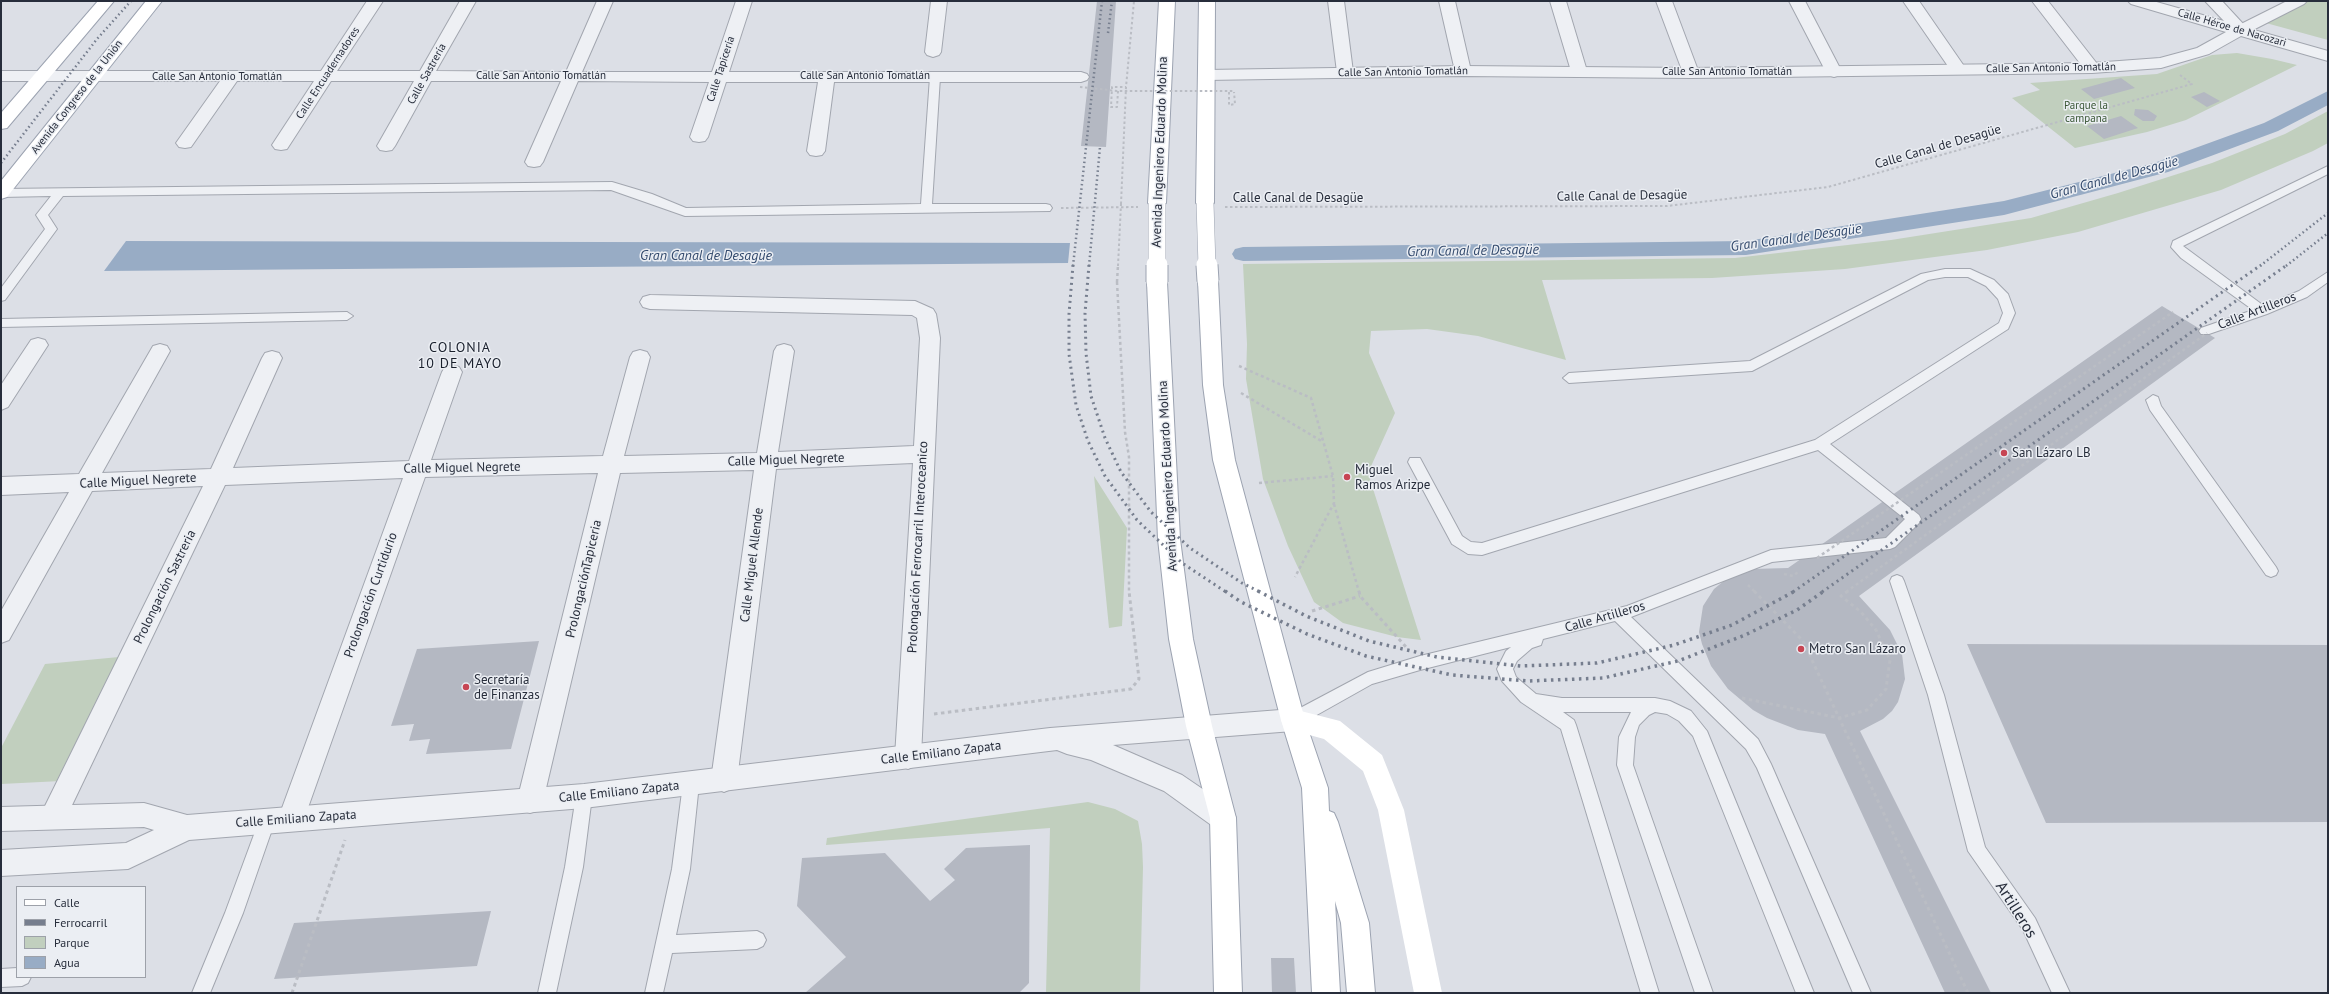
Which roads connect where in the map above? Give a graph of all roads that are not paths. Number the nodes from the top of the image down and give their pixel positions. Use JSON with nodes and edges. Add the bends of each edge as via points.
{"nodes":[{"id":1,"x":106,"y":1,"type":"edge"},
{"id":2,"x":154,"y":1,"type":"edge"},
{"id":3,"x":375,"y":1,"type":"edge"},
{"id":4,"x":468,"y":1,"type":"edge"},
{"id":5,"x":605,"y":1,"type":"edge"},
{"id":6,"x":744,"y":1,"type":"edge"},
{"id":7,"x":939,"y":1,"type":"edge"},
{"id":8,"x":1167,"y":1,"type":"edge"},
{"id":9,"x":1207,"y":1,"type":"edge"},
{"id":10,"x":1336,"y":1,"type":"edge"},
{"id":11,"x":1448,"y":1,"type":"edge"},
{"id":12,"x":1558,"y":1,"type":"edge"},
{"id":13,"x":1664,"y":1,"type":"edge"},
{"id":14,"x":1797,"y":1,"type":"edge"},
{"id":15,"x":1911,"y":1,"type":"edge"},
{"id":16,"x":2040,"y":1,"type":"edge"},
{"id":17,"x":2136,"y":1,"type":"edge"},
{"id":18,"x":2213,"y":1,"type":"edge"},
{"id":19,"x":2299,"y":1,"type":"edge"},
{"id":20,"x":2241,"y":30,"type":"junction"},
{"id":21,"x":933,"y":52,"type":"dead end"},
{"id":22,"x":2323,"y":55,"type":"edge"},
{"id":23,"x":2092,"y":68,"type":"junction"},
{"id":24,"x":1958,"y":69,"type":"junction"},
{"id":25,"x":1463,"y":71,"type":"junction"},
{"id":26,"x":1579,"y":71,"type":"junction"},
{"id":27,"x":1344,"y":72,"type":"junction"},
{"id":28,"x":1834,"y":72,"type":"junction"},
{"id":29,"x":1692,"y":73,"type":"junction"},
{"id":30,"x":718,"y":75,"type":"junction"},
{"id":31,"x":1206,"y":75,"type":"junction"},
{"id":32,"x":1,"y":76,"type":"edge"},
{"id":33,"x":42,"y":76,"type":"junction"},
{"id":34,"x":232,"y":76,"type":"junction"},
{"id":35,"x":326,"y":76,"type":"junction"},
{"id":36,"x":425,"y":76,"type":"junction"},
{"id":37,"x":570,"y":76,"type":"junction"},
{"id":38,"x":828,"y":76,"type":"junction"},
{"id":39,"x":93,"y":77,"type":"junction"},
{"id":40,"x":935,"y":77,"type":"junction"},
{"id":41,"x":1081,"y":82,"type":"road end"},
{"id":42,"x":1,"y":124,"type":"edge"},
{"id":43,"x":699,"y":136,"type":"dead end"},
{"id":44,"x":185,"y":143,"type":"dead end"},
{"id":45,"x":282,"y":145,"type":"dead end"},
{"id":46,"x":386,"y":146,"type":"dead end"},
{"id":47,"x":816,"y":151,"type":"dead end"},
{"id":48,"x":534,"y":162,"type":"dead end"},
{"id":49,"x":2328,"y":170,"type":"edge"},
{"id":50,"x":1,"y":193,"type":"edge"},
{"id":51,"x":59,"y":194,"type":"junction"},
{"id":52,"x":926,"y":208,"type":"junction"},
{"id":53,"x":1046,"y":208,"type":"road end"},
{"id":54,"x":2327,"y":280,"type":"edge"},
{"id":55,"x":1,"y":297,"type":"edge"},
{"id":56,"x":650,"y":302,"type":"dead end"},
{"id":57,"x":2263,"y":311,"type":"junction"},
{"id":58,"x":347,"y":316,"type":"dead end"},
{"id":59,"x":1,"y":323,"type":"edge"},
{"id":60,"x":2206,"y":332,"type":"road end"},
{"id":61,"x":38,"y":345,"type":"dead end"},
{"id":62,"x":160,"y":351,"type":"dead end"},
{"id":63,"x":784,"y":351,"type":"dead end"},
{"id":64,"x":640,"y":357,"type":"dead end"},
{"id":65,"x":272,"y":358,"type":"dead end"},
{"id":66,"x":452,"y":372,"type":"dead end"},
{"id":67,"x":1569,"y":378,"type":"dead end"},
{"id":68,"x":2153,"y":400,"type":"dead end"},
{"id":69,"x":1,"y":402,"type":"edge"},
{"id":70,"x":1820,"y":444,"type":"junction"},
{"id":71,"x":923,"y":454,"type":"junction"},
{"id":72,"x":766,"y":461,"type":"junction"},
{"id":73,"x":1414,"y":462,"type":"dead end"},
{"id":74,"x":611,"y":466,"type":"junction"},
{"id":75,"x":416,"y":469,"type":"junction"},
{"id":76,"x":218,"y":477,"type":"junction"},
{"id":77,"x":85,"y":483,"type":"junction"},
{"id":78,"x":1,"y":486,"type":"edge"},
{"id":79,"x":2271,"y":571,"type":"dead end"},
{"id":80,"x":1897,"y":581,"type":"dead end"},
{"id":81,"x":1618,"y":614,"type":"junction"},
{"id":82,"x":1566,"y":628,"type":"junction"},
{"id":83,"x":1,"y":633,"type":"edge"},
{"id":84,"x":1527,"y":697,"type":"junction"},
{"id":85,"x":1655,"y":705,"type":"junction"},
{"id":86,"x":1293,"y":720,"type":"junction"},
{"id":87,"x":1199,"y":726,"type":"junction"},
{"id":88,"x":1050,"y":739,"type":"junction"},
{"id":89,"x":908,"y":757,"type":"junction"},
{"id":90,"x":724,"y":780,"type":"junction"},
{"id":91,"x":691,"y":784,"type":"junction"},
{"id":92,"x":1315,"y":788,"type":"junction"},
{"id":93,"x":584,"y":796,"type":"junction"},
{"id":94,"x":530,"y":801,"type":"junction"},
{"id":95,"x":54,"y":816,"type":"junction"},
{"id":96,"x":1,"y":818,"type":"edge"},
{"id":97,"x":1223,"y":818,"type":"junction"},
{"id":98,"x":279,"y":820,"type":"junction"},
{"id":99,"x":187,"y":828,"type":"junction"},
{"id":100,"x":1,"y":863,"type":"edge"},
{"id":101,"x":757,"y":940,"type":"dead end"},
{"id":102,"x":665,"y":944,"type":"junction"},
{"id":103,"x":16,"y":977,"type":"edge"},
{"id":104,"x":1,"y":978,"type":"edge"},
{"id":105,"x":202,"y":993,"type":"edge"},
{"id":106,"x":547,"y":993,"type":"edge"},
{"id":107,"x":654,"y":993,"type":"edge"},
{"id":108,"x":1228,"y":993,"type":"edge"},
{"id":109,"x":1326,"y":993,"type":"edge"},
{"id":110,"x":1361,"y":993,"type":"edge"},
{"id":111,"x":1428,"y":993,"type":"edge"},
{"id":112,"x":1650,"y":993,"type":"edge"},
{"id":113,"x":1704,"y":993,"type":"edge"},
{"id":114,"x":1805,"y":993,"type":"edge"},
{"id":115,"x":1862,"y":993,"type":"edge"},
{"id":116,"x":2061,"y":993,"type":"edge"}],
"edges":[{"from":1,"to":33,"type":"main road"},
{"from":2,"to":39,"type":"main road","name":"Avenida Congreso de la Unión"},
{"from":3,"to":35,"type":"street","name":"Calle Encuadernadores"},
{"from":4,"to":36,"type":"street","name":"Calle Sastrería"},
{"from":5,"to":37,"type":"street"},
{"from":6,"to":30,"type":"street","name":"Calle Tapicería"},
{"from":7,"to":21,"type":"street"},
{"from":8,"to":87,"type":"main road","name":"Avenida Ingeniero Eduardo Molina","bridge":true,"via":[[1149,205],[1157,282],[1169,539],[1181,639]]},
{"from":9,"to":31,"type":"main road"},
{"from":10,"to":27,"type":"street"},
{"from":11,"to":25,"type":"street"},
{"from":12,"to":26,"type":"street"},
{"from":13,"to":29,"type":"street"},
{"from":14,"to":28,"type":"street"},
{"from":15,"to":24,"type":"street"},
{"from":16,"to":23,"type":"street"},
{"from":17,"to":20,"type":"street","name":"Calle Héroe de Nacozari"},
{"from":18,"to":20,"type":"street"},
{"from":19,"to":20,"type":"street","name":"Calle San Antonio Tomatlán"},
{"from":20,"to":22,"type":"street","name":"Calle Héroe de Nacozari"},
{"from":20,"to":23,"type":"street","name":"Calle San Antonio Tomatlán","via":[[2203,51],[2161,63]]},
{"from":23,"to":24,"type":"street","name":"Calle San Antonio Tomatlán"},
{"from":24,"to":28,"type":"street","name":"Calle San Antonio Tomatlán"},
{"from":25,"to":26,"type":"street","name":"Calle San Antonio Tomatlán"},
{"from":25,"to":27,"type":"street","name":"Calle San Antonio Tomatlán"},
{"from":26,"to":29,"type":"street","name":"Calle San Antonio Tomatlán"},
{"from":27,"to":31,"type":"street","name":"Calle San Antonio Tomatlán"},
{"from":28,"to":29,"type":"street","name":"Calle San Antonio Tomatlán"},
{"from":30,"to":37,"type":"street","name":"Calle San Antonio Tomatlán"},
{"from":30,"to":38,"type":"street","name":"Calle San Antonio Tomatlán"},
{"from":30,"to":43,"type":"street","name":"Calle Tapicería"},
{"from":31,"to":86,"type":"main road","bridge":true,"via":[[1213,205],[1208,281],[1213,385],[1224,460]]},
{"from":32,"to":33,"type":"street","name":"Calle San Antonio Tomatlán"},
{"from":33,"to":39,"type":"street","name":"Calle San Antonio Tomatlán"},
{"from":33,"to":42,"type":"main road"},
{"from":34,"to":35,"type":"street","name":"Calle San Antonio Tomatlán"},
{"from":34,"to":39,"type":"street","name":"Calle San Antonio Tomatlán"},
{"from":34,"to":44,"type":"street"},
{"from":35,"to":36,"type":"street","name":"Calle San Antonio Tomatlán"},
{"from":35,"to":45,"type":"street","name":"Calle Encuadernadores"},
{"from":36,"to":37,"type":"street","name":"Calle San Antonio Tomatlán"},
{"from":36,"to":46,"type":"street","name":"Calle Sastrería"},
{"from":37,"to":48,"type":"street"},
{"from":38,"to":40,"type":"street","name":"Calle San Antonio Tomatlán"},
{"from":38,"to":47,"type":"street"},
{"from":39,"to":50,"type":"main road","name":"Avenida Congreso de la Unión"},
{"from":40,"to":41,"type":"street","name":"Calle San Antonio Tomatlán"},
{"from":40,"to":52,"type":"lane"},
{"from":49,"to":57,"type":"lane","via":[[2178,244],[2185,255]]},
{"from":50,"to":51,"type":"lane"},
{"from":51,"to":52,"type":"lane","via":[[612,186],[685,212]]},
{"from":51,"to":55,"type":"lane","via":[[42,215],[51,230]]},
{"from":52,"to":53,"type":"lane"},
{"from":54,"to":57,"type":"lane","name":"Calle Artilleros","via":[[2303,294]]},
{"from":56,"to":71,"type":"street","name":"Prolongación Ferrocarril Interoceanico","via":[[915,308],[926,314],[930,338]]},
{"from":57,"to":60,"type":"lane","name":"Calle Artilleros"},
{"from":58,"to":59,"type":"lane"},
{"from":61,"to":69,"type":"street"},
{"from":62,"to":77,"type":"street"},
{"from":63,"to":72,"type":"street","name":"Calle Miguel Allende"},
{"from":64,"to":74,"type":"street","name":"ProlongaciónTapiceria"},
{"from":65,"to":76,"type":"street","name":"Prolongación Sastreria"},
{"from":66,"to":75,"type":"street","name":"Prolongación Curtidurio"},
{"from":67,"to":70,"type":"lane","via":[[1752,366],[1925,277],[1945,273],[1970,273],[1990,283],[2004,297],[2009,313],[2004,326]]},
{"from":68,"to":79,"type":"lane","via":[[2155,407]]},
{"from":70,"to":73,"type":"lane","via":[[1476,550],[1457,540]]},
{"from":70,"to":81,"type":"lane","name":"Calle Artilleros","via":[[1914,519],[1890,543],[1771,556],[1676,595]]},
{"from":71,"to":72,"type":"street","name":"Calle Miguel Negrete"},
{"from":71,"to":89,"type":"street","name":"Prolongación Ferrocarril Interoceanico"},
{"from":72,"to":74,"type":"street","name":"Calle Miguel Negrete"},
{"from":72,"to":90,"type":"street","name":"Calle Miguel Allende"},
{"from":74,"to":75,"type":"street","name":"Calle Miguel Negrete"},
{"from":74,"to":94,"type":"street","name":"ProlongaciónTapiceria"},
{"from":75,"to":76,"type":"street","name":"Calle Miguel Negrete"},
{"from":75,"to":98,"type":"street","name":"Prolongación Curtidurio"},
{"from":76,"to":77,"type":"street","name":"Calle Miguel Negrete"},
{"from":76,"to":95,"type":"street","name":"Prolongación Sastreria"},
{"from":77,"to":78,"type":"street","name":"Calle Miguel Negrete"},
{"from":77,"to":83,"type":"street"},
{"from":80,"to":116,"type":"lane","name":"Artilleros","via":[[1936,695],[1977,851],[2028,924]]},
{"from":81,"to":82,"type":"lane","name":"Calle Artilleros"},
{"from":81,"to":115,"type":"lane","via":[[1752,744]]},
{"from":82,"to":84,"type":"lane","via":[[1527,644],[1511,656],[1505,669],[1507,675]]},
{"from":82,"to":86,"type":"lane","name":"Calle Artilleros","via":[[1420,663],[1368,679]]},
{"from":84,"to":85,"type":"lane","via":[[1562,705]]},
{"from":84,"to":112,"type":"lane","via":[[1568,725]]},
{"from":85,"to":113,"type":"lane","via":[[1643,710],[1633,721],[1627,737],[1625,765]]},
{"from":85,"to":114,"type":"lane","via":[[1670,708],[1685,716],[1699,731]]},
{"from":86,"to":87,"type":"street","name":"Calle Emiliano Zapata"},
{"from":86,"to":92,"type":"main road"},
{"from":86,"to":111,"type":"main road","via":[[1331,730],[1373,763],[1391,810]]},
{"from":87,"to":88,"type":"street","name":"Calle Emiliano Zapata"},
{"from":87,"to":97,"type":"main road","name":"Avenida Ingeniero Eduardo Molina"},
{"from":88,"to":89,"type":"street","name":"Calle Emiliano Zapata"},
{"from":88,"to":97,"type":"street","name":"Calle Emiliano Zapata","via":[[1093,749],[1129,763],[1172,783]]},
{"from":89,"to":90,"type":"street","name":"Calle Emiliano Zapata"},
{"from":90,"to":91,"type":"street","name":"Calle Emiliano Zapata"},
{"from":91,"to":93,"type":"street","name":"Calle Emiliano Zapata"},
{"from":91,"to":102,"type":"lane","via":[[681,869]]},
{"from":92,"to":109,"type":"main road"},
{"from":92,"to":110,"type":"main road","via":[[1355,923]]},
{"from":93,"to":94,"type":"street","name":"Calle Emiliano Zapata"},
{"from":93,"to":106,"type":"lane","via":[[574,866]]},
{"from":94,"to":98,"type":"street","name":"Calle Emiliano Zapata"},
{"from":95,"to":96,"type":"street","name":"Calle Emiliano Zapata"},
{"from":95,"to":99,"type":"street","name":"Calle Emiliano Zapata","via":[[144,814]]},
{"from":97,"to":108,"type":"main road","name":"Avenida Ingeniero Eduardo Molina"},
{"from":98,"to":99,"type":"street","name":"Calle Emiliano Zapata"},
{"from":98,"to":105,"type":"lane","via":[[234,913]]},
{"from":99,"to":100,"type":"street","name":"Calle Emiliano Zapata","via":[[128,856]]},
{"from":101,"to":102,"type":"lane"},
{"from":102,"to":107,"type":"lane"},
{"from":103,"to":104,"type":"lane"}]}
